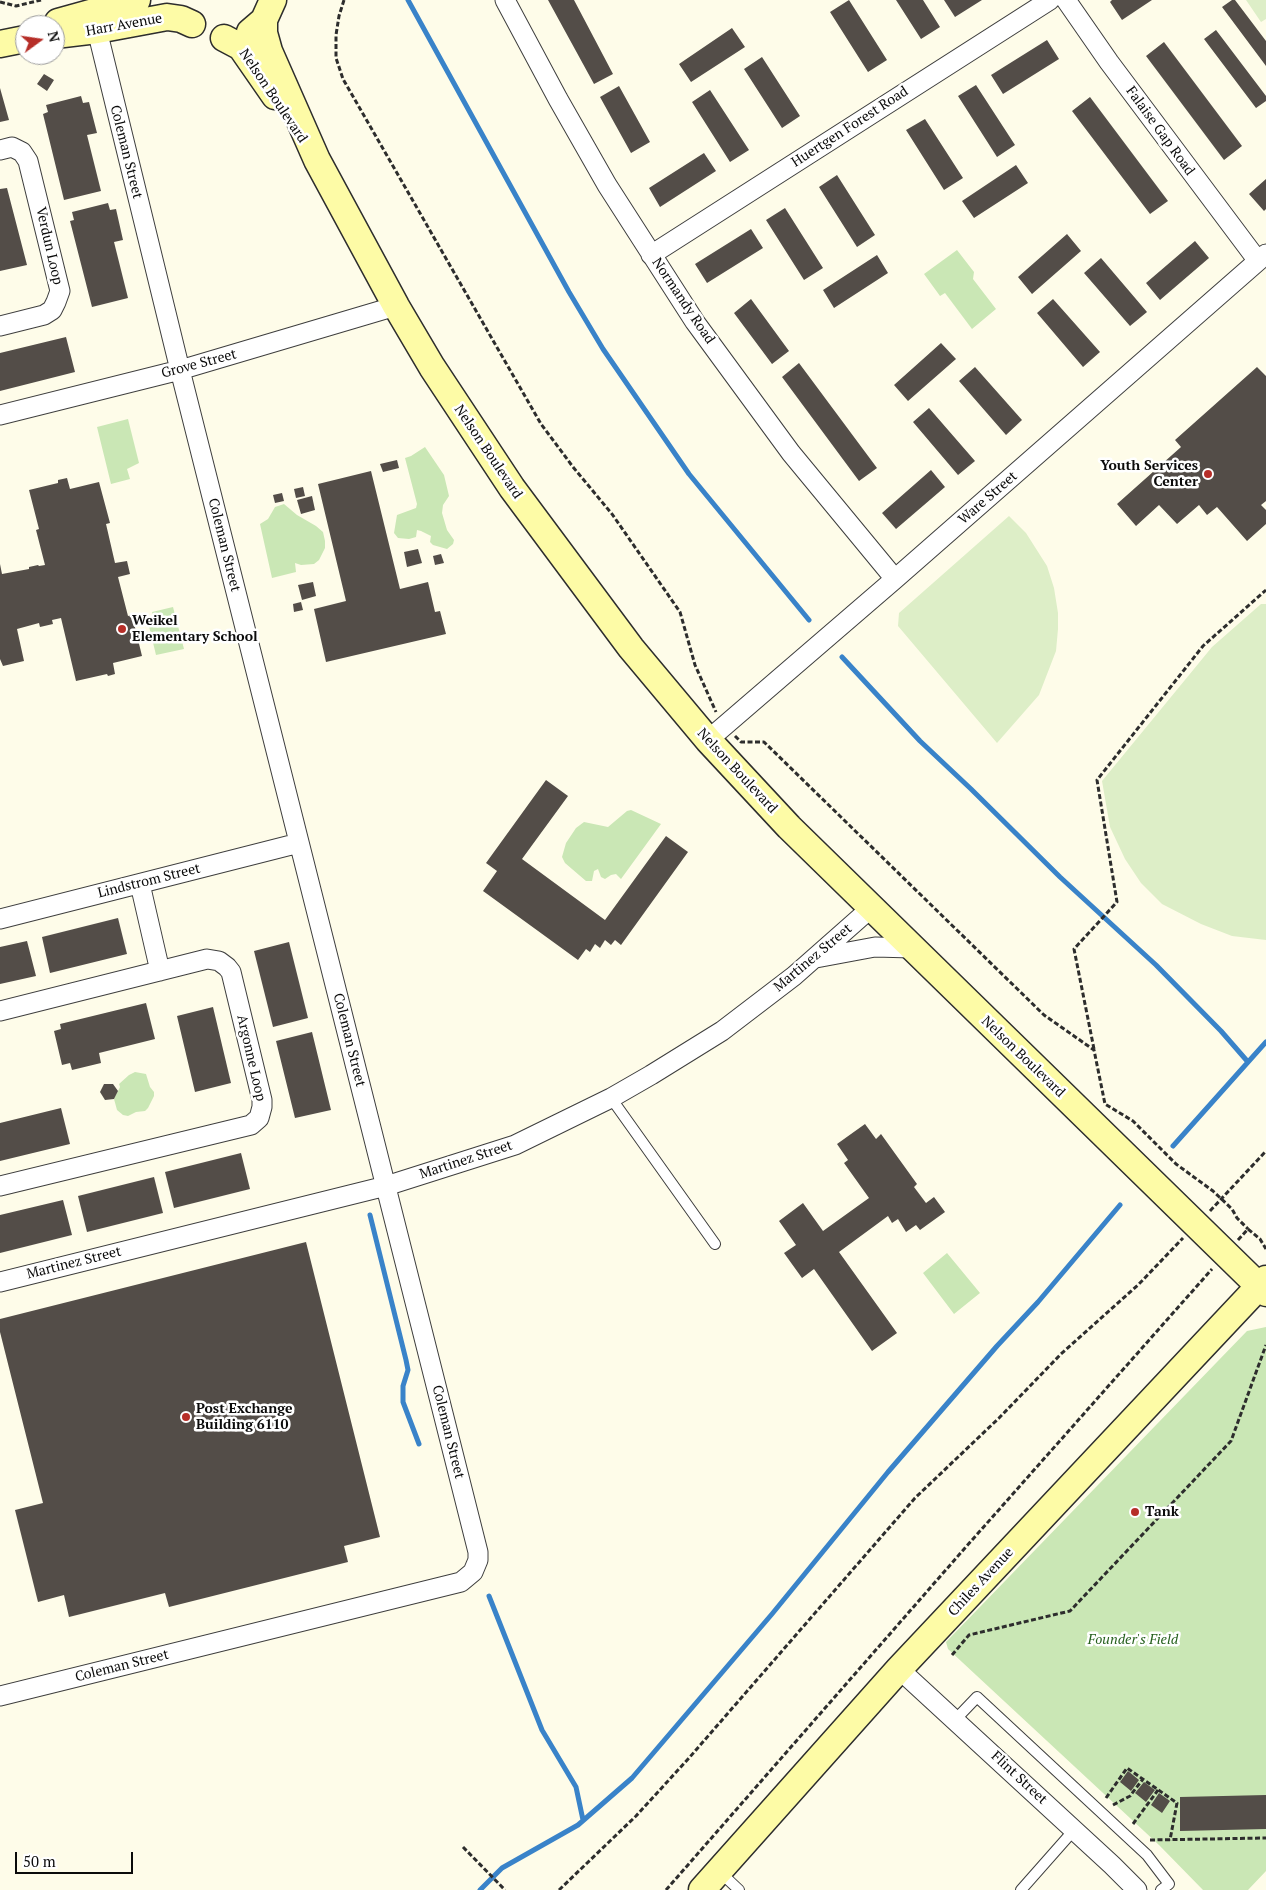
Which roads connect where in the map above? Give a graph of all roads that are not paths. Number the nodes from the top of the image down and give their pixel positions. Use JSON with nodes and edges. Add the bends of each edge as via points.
{"nodes":[{"id":1,"x":94,"y":0,"type":"edge"},
{"id":2,"x":137,"y":0,"type":"edge"},
{"id":3,"x":179,"y":0,"type":"edge"},
{"id":4,"x":505,"y":0,"type":"edge"},
{"id":5,"x":1050,"y":0,"type":"edge"},
{"id":6,"x":1066,"y":0,"type":"edge"},
{"id":7,"x":269,"y":10,"type":"edge"},
{"id":8,"x":65,"y":21,"type":"edge"},
{"id":9,"x":65,"y":24,"type":"edge"},
{"id":10,"x":192,"y":24,"type":"junction"},
{"id":11,"x":65,"y":28,"type":"edge"},
{"id":12,"x":97,"y":30,"type":"junction"},
{"id":13,"x":224,"y":38,"type":"junction"},
{"id":14,"x":0,"y":150,"type":"edge"},
{"id":15,"x":317,"y":160,"type":"junction"},
{"id":16,"x":651,"y":255,"type":"junction"},
{"id":17,"x":1262,"y":257,"type":"edge"},
{"id":18,"x":396,"y":306,"type":"junction"},
{"id":19,"x":0,"y":326,"type":"edge"},
{"id":20,"x":180,"y":370,"type":"junction"},
{"id":21,"x":0,"y":415,"type":"edge"},
{"id":22,"x":895,"y":579,"type":"junction"},
{"id":23,"x":716,"y":733,"type":"junction"},
{"id":24,"x":299,"y":843,"type":"junction"},
{"id":25,"x":140,"y":884,"type":"junction"},
{"id":26,"x":871,"y":908,"type":"junction"},
{"id":27,"x":0,"y":919,"type":"edge"},
{"id":28,"x":912,"y":948,"type":"junction"},
{"id":29,"x":815,"y":958,"type":"junction"},
{"id":30,"x":160,"y":971,"type":"junction"},
{"id":31,"x":0,"y":1011,"type":"edge"},
{"id":32,"x":611,"y":1098,"type":"junction"},
{"id":33,"x":0,"y":1186,"type":"edge"},
{"id":34,"x":386,"y":1186,"type":"junction"},
{"id":35,"x":715,"y":1244,"type":"dead end"},
{"id":36,"x":0,"y":1282,"type":"edge"},
{"id":37,"x":1264,"y":1286,"type":"edge"},
{"id":38,"x":899,"y":1669,"type":"junction"},
{"id":39,"x":0,"y":1696,"type":"edge"},
{"id":40,"x":955,"y":1720,"type":"junction"},
{"id":41,"x":1074,"y":1830,"type":"junction"},
{"id":42,"x":711,"y":1881,"type":"edge"},
{"id":43,"x":739,"y":1890,"type":"edge"},
{"id":44,"x":1021,"y":1890,"type":"edge"},
{"id":45,"x":1136,"y":1890,"type":"edge"},
{"id":46,"x":1161,"y":1890,"type":"edge"}],
"edges":[{"from":1,"to":8,"type":"street"},
{"from":2,"to":9,"type":"street","name":"Harr Avenue"},
{"from":3,"to":10,"type":"street"},
{"from":4,"to":16,"type":"street","name":"Normandy Road","via":[[607,185]]},
{"from":5,"to":16,"type":"street","name":"Huertgen Forest Road"},
{"from":6,"to":17,"type":"street","name":"Falaise Gap Road","via":[[1127,86]]},
{"from":7,"to":13,"type":"street","name":"Nelson Boulevard","via":[[254,29],[243,35]]},
{"from":7,"to":15,"type":"street","name":"Nelson Boulevard","via":[[264,34],[269,51]]},
{"from":10,"to":12,"type":"street","name":"Harr Avenue","via":[[167,17]]},
{"from":10,"to":13,"type":"street","name":"Nelson Boulevard","via":[[210,36]]},
{"from":11,"to":12,"type":"street","name":"Harr Avenue"},
{"from":12,"to":20,"type":"street","name":"Coleman Street"},
{"from":13,"to":15,"type":"street","name":"Nelson Boulevard","via":[[241,47],[249,56]]},
{"from":14,"to":19,"type":"street","name":"Verdun Loop","via":[[12,147],[22,152],[28,161],[60,290],[52,310],[44,315]]},
{"from":15,"to":18,"type":"street","name":"Nelson Boulevard"},
{"from":16,"to":22,"type":"street","name":"Normandy Road","via":[[695,322],[791,453]]},
{"from":17,"to":22,"type":"street","name":"Ware Street"},
{"from":18,"to":20,"type":"street","name":"Grove Street"},
{"from":18,"to":23,"type":"street","name":"Nelson Boulevard","via":[[472,428],[541,529],[631,648]]},
{"from":20,"to":21,"type":"street","name":"Grove Street"},
{"from":20,"to":24,"type":"street","name":"Coleman Street"},
{"from":22,"to":23,"type":"street","name":"Ware Street"},
{"from":23,"to":26,"type":"street","name":"Nelson Boulevard","via":[[789,827]]},
{"from":24,"to":25,"type":"street","name":"Lindstrom Street"},
{"from":24,"to":34,"type":"street","name":"Coleman Street"},
{"from":25,"to":27,"type":"street","name":"Lindstrom Street"},
{"from":25,"to":30,"type":"street"},
{"from":26,"to":28,"type":"street","name":"Nelson Boulevard"},
{"from":26,"to":29,"type":"street","name":"Martinez Street"},
{"from":28,"to":29,"type":"street","via":[[875,947]]},
{"from":28,"to":37,"type":"street","name":"Nelson Boulevard","via":[[1225,1254]]},
{"from":29,"to":32,"type":"street","name":"Martinez Street","via":[[722,1031]]},
{"from":30,"to":31,"type":"street","name":"Argonne Loop"},
{"from":30,"to":33,"type":"street","name":"Argonne Loop","via":[[213,959],[223,963],[231,972],[262,1100],[261,1114],[256,1122]]},
{"from":32,"to":34,"type":"street","name":"Martinez Street","via":[[515,1145]]},
{"from":32,"to":35,"type":"lane"},
{"from":34,"to":36,"type":"street","name":"Martinez Street"},
{"from":34,"to":39,"type":"street","name":"Coleman Street","via":[[478,1552],[473,1572],[460,1582]]},
{"from":37,"to":38,"type":"street","name":"Chiles Avenue"},
{"from":38,"to":40,"type":"street","name":"Flint Street"},
{"from":38,"to":42,"type":"street","name":"Chiles Avenue"},
{"from":40,"to":41,"type":"street","name":"Flint Street"},
{"from":40,"to":46,"type":"lane","via":[[977,1698],[1147,1855],[1169,1884]]},
{"from":41,"to":44,"type":"lane"},
{"from":41,"to":45,"type":"street","name":"Flint Street"},
{"from":42,"to":43,"type":"lane"}]}
